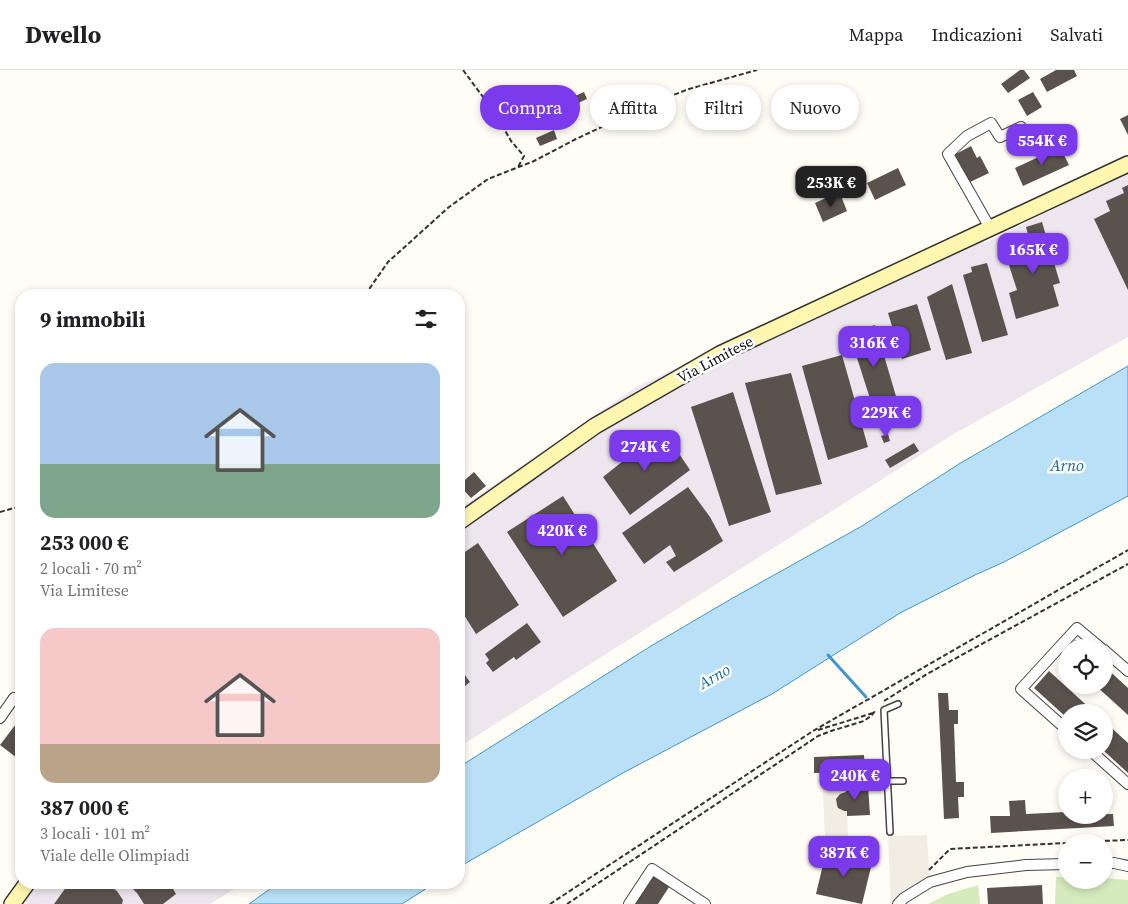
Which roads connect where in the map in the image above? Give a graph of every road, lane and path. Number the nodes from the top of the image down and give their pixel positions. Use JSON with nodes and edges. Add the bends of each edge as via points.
{"nodes":[{"id":1,"x":463,"y":70,"type":"edge"},
{"id":2,"x":757,"y":70,"type":"edge"},
{"id":3,"x":1021,"y":126,"type":"dead end"},
{"id":4,"x":1128,"y":164,"type":"edge"},
{"id":5,"x":517,"y":168,"type":"junction"},
{"id":6,"x":990,"y":228,"type":"junction"},
{"id":7,"x":369,"y":289,"type":"edge"},
{"id":8,"x":15,"y":508,"type":"edge"},
{"id":9,"x":0,"y":512,"type":"edge"},
{"id":10,"x":465,"y":518,"type":"edge"},
{"id":11,"x":1128,"y":550,"type":"edge"},
{"id":12,"x":1128,"y":564,"type":"edge"},
{"id":13,"x":1067,"y":639,"type":"edge"},
{"id":14,"x":1090,"y":639,"type":"edge"},
{"id":15,"x":1058,"y":649,"type":"edge"},
{"id":16,"x":1113,"y":658,"type":"edge"},
{"id":17,"x":1128,"y":671,"type":"edge"},
{"id":18,"x":15,"y":699,"type":"edge"},
{"id":19,"x":882,"y":703,"type":"dead end"},
{"id":20,"x":898,"y":704,"type":"dead end"},
{"id":21,"x":878,"y":708,"type":"dead end"},
{"id":22,"x":884,"y":710,"type":"junction"},
{"id":23,"x":874,"y":713,"type":"junction"},
{"id":24,"x":0,"y":718,"type":"edge"},
{"id":25,"x":1058,"y":722,"type":"edge"},
{"id":26,"x":813,"y":731,"type":"junction"},
{"id":27,"x":1100,"y":759,"type":"edge"},
{"id":28,"x":887,"y":781,"type":"junction"},
{"id":29,"x":903,"y":781,"type":"dead end"},
{"id":30,"x":1128,"y":784,"type":"edge"},
{"id":31,"x":890,"y":832,"type":"dead end"},
{"id":32,"x":1128,"y":840,"type":"edge"},
{"id":33,"x":1113,"y":841,"type":"edge"},
{"id":34,"x":1058,"y":843,"type":"edge"},
{"id":35,"x":1113,"y":863,"type":"edge"},
{"id":36,"x":1058,"y":864,"type":"edge"},
{"id":37,"x":1128,"y":866,"type":"edge"},
{"id":38,"x":929,"y":870,"type":"dead end"},
{"id":39,"x":23,"y":889,"type":"edge"},
{"id":40,"x":12,"y":904,"type":"edge"},
{"id":41,"x":550,"y":904,"type":"edge"},
{"id":42,"x":566,"y":904,"type":"edge"},
{"id":43,"x":629,"y":904,"type":"edge"},
{"id":44,"x":705,"y":904,"type":"edge"},
{"id":45,"x":898,"y":904,"type":"edge"}],
"edges":[{"from":1,"to":5,"type":"path","via":[[495,112],[511,142],[524,156]]},
{"from":2,"to":5,"type":"path","via":[[654,102]]},
{"from":3,"to":6,"type":"street","via":[[1000,137],[991,123],[967,136],[948,154]]},
{"from":4,"to":6,"type":"main road","name":"Via Limitese"},
{"from":5,"to":7,"type":"path","via":[[488,179],[449,208],[388,262]]},
{"from":6,"to":10,"type":"main road","name":"Via Limitese","via":[[720,354],[594,426]]},
{"from":8,"to":9,"type":"path"},
{"from":11,"to":26,"type":"path"},
{"from":12,"to":19,"type":"path","via":[[927,674]]},
{"from":13,"to":14,"type":"street","via":[[1077,628]]},
{"from":15,"to":25,"type":"street","via":[[1021,689]]},
{"from":16,"to":17,"type":"street"},
{"from":18,"to":24,"type":"street"},
{"from":20,"to":22,"type":"lane"},
{"from":21,"to":23,"type":"path"},
{"from":22,"to":23,"type":"path"},
{"from":22,"to":28,"type":"lane"},
{"from":23,"to":26,"type":"path"},
{"from":23,"to":42,"type":"path","via":[[864,721],[818,736]]},
{"from":26,"to":41,"type":"path"},
{"from":27,"to":30,"type":"street"},
{"from":28,"to":29,"type":"lane"},
{"from":28,"to":31,"type":"lane"},
{"from":32,"to":33,"type":"path"},
{"from":34,"to":38,"type":"path","via":[[950,849]]},
{"from":35,"to":37,"type":"street"},
{"from":36,"to":45,"type":"street","via":[[967,872],[930,882]]},
{"from":39,"to":40,"type":"main road"},
{"from":43,"to":44,"type":"street","via":[[652,869]]}]}
